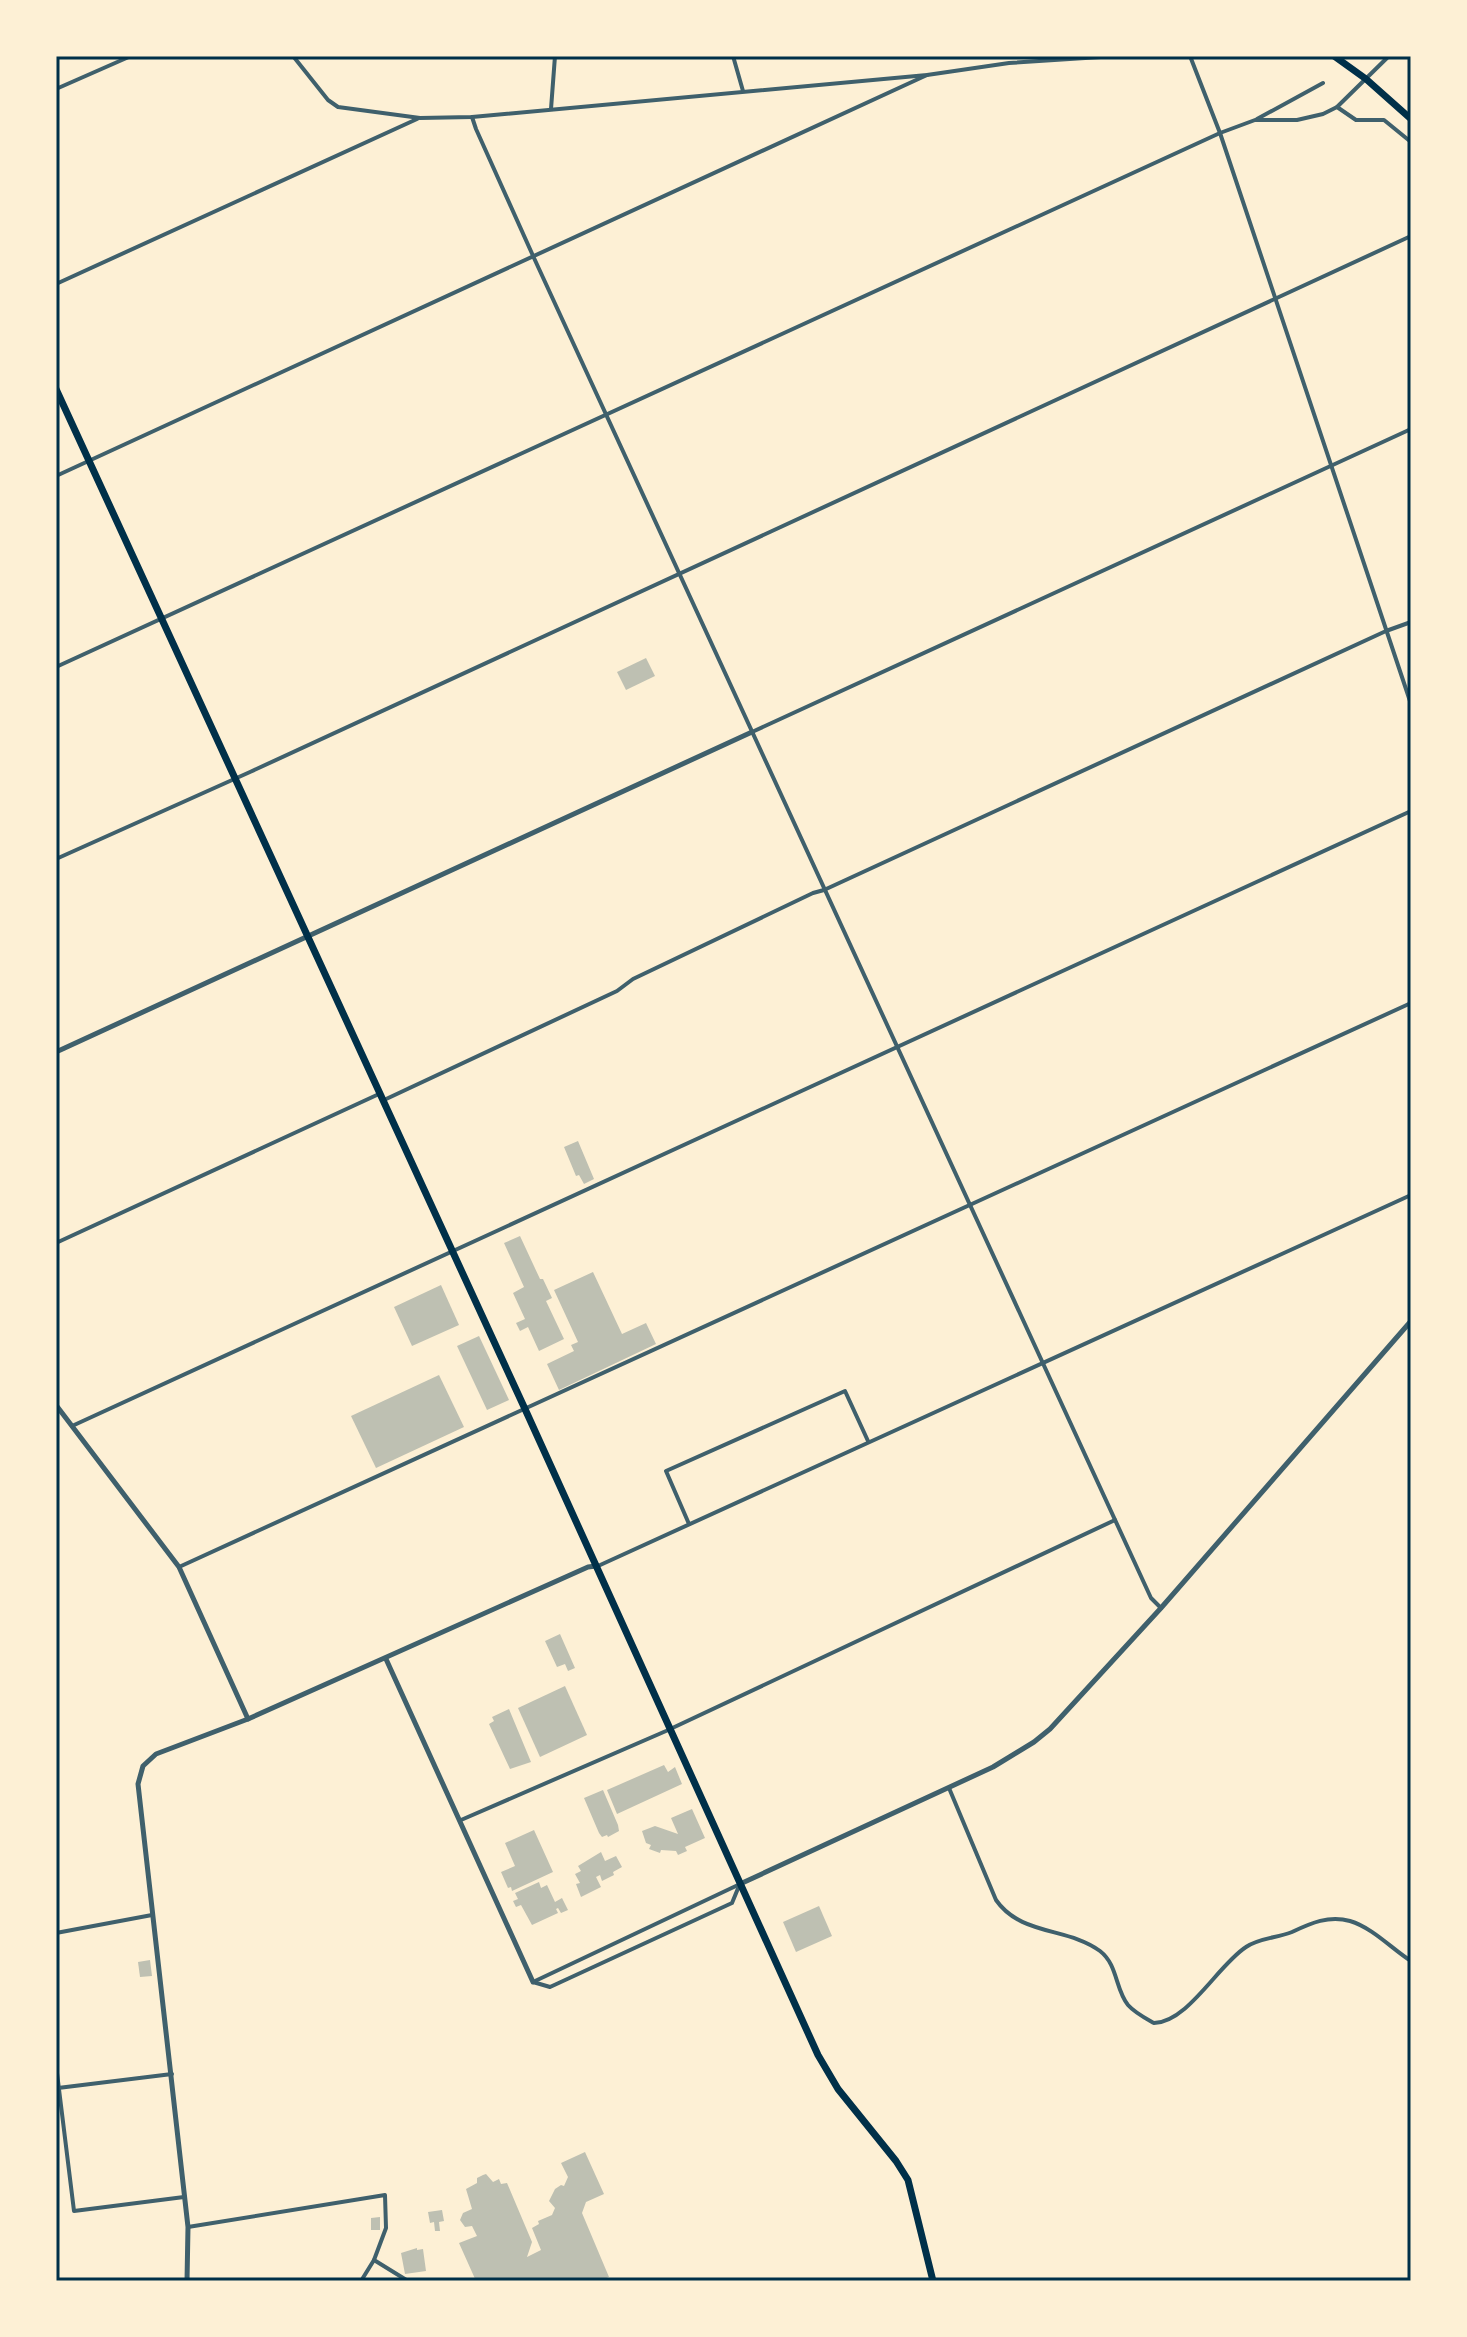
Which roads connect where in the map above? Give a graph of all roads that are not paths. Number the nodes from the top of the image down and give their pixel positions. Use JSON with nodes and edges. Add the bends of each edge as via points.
{"nodes":[{"id":1,"x":131,"y":56,"type":"edge"},
{"id":2,"x":293,"y":56,"type":"edge"},
{"id":3,"x":555,"y":56,"type":"edge"},
{"id":4,"x":733,"y":56,"type":"edge"},
{"id":5,"x":1116,"y":56,"type":"edge"},
{"id":6,"x":1190,"y":56,"type":"edge"},
{"id":7,"x":1334,"y":56,"type":"edge"},
{"id":8,"x":1389,"y":56,"type":"edge"},
{"id":9,"x":927,"y":75,"type":"junction"},
{"id":10,"x":1366,"y":79,"type":"junction"},
{"id":11,"x":1323,"y":83,"type":"dead end"},
{"id":12,"x":56,"y":89,"type":"edge"},
{"id":13,"x":743,"y":91,"type":"junction"},
{"id":14,"x":1337,"y":107,"type":"junction"},
{"id":15,"x":551,"y":109,"type":"junction"},
{"id":16,"x":472,"y":117,"type":"junction"},
{"id":17,"x":420,"y":118,"type":"junction"},
{"id":18,"x":1411,"y":119,"type":"edge"},
{"id":19,"x":1255,"y":120,"type":"junction"},
{"id":20,"x":1220,"y":133,"type":"junction"},
{"id":21,"x":1411,"y":142,"type":"edge"},
{"id":22,"x":1411,"y":236,"type":"edge"},
{"id":23,"x":534,"y":258,"type":"junction"},
{"id":24,"x":56,"y":284,"type":"edge"},
{"id":25,"x":1275,"y":299,"type":"junction"},
{"id":26,"x":56,"y":389,"type":"edge"},
{"id":27,"x":606,"y":414,"type":"junction"},
{"id":28,"x":1411,"y":429,"type":"edge"},
{"id":29,"x":89,"y":461,"type":"junction"},
{"id":30,"x":1330,"y":466,"type":"junction"},
{"id":31,"x":56,"y":476,"type":"edge"},
{"id":32,"x":678,"y":573,"type":"junction"},
{"id":33,"x":163,"y":618,"type":"junction"},
{"id":34,"x":1411,"y":622,"type":"edge"},
{"id":35,"x":1386,"y":631,"type":"junction"},
{"id":36,"x":56,"y":667,"type":"edge"},
{"id":37,"x":1411,"y":704,"type":"edge"},
{"id":38,"x":752,"y":732,"type":"junction"},
{"id":39,"x":233,"y":779,"type":"junction"},
{"id":40,"x":1411,"y":811,"type":"edge"},
{"id":41,"x":56,"y":859,"type":"edge"},
{"id":42,"x":824,"y":890,"type":"junction"},
{"id":43,"x":308,"y":937,"type":"junction"},
{"id":44,"x":1411,"y":1003,"type":"edge"},
{"id":45,"x":896,"y":1047,"type":"junction"},
{"id":46,"x":56,"y":1052,"type":"edge"},
{"id":47,"x":380,"y":1097,"type":"junction"},
{"id":48,"x":1411,"y":1195,"type":"edge"},
{"id":49,"x":969,"y":1206,"type":"junction"},
{"id":50,"x":56,"y":1243,"type":"edge"},
{"id":51,"x":452,"y":1251,"type":"junction"},
{"id":52,"x":1411,"y":1321,"type":"edge"},
{"id":53,"x":1043,"y":1363,"type":"junction"},
{"id":54,"x":56,"y":1405,"type":"edge"},
{"id":55,"x":525,"y":1409,"type":"junction"},
{"id":56,"x":72,"y":1426,"type":"junction"},
{"id":57,"x":868,"y":1442,"type":"junction"},
{"id":58,"x":1115,"y":1520,"type":"junction"},
{"id":59,"x":689,"y":1524,"type":"junction"},
{"id":60,"x":596,"y":1566,"type":"junction"},
{"id":61,"x":179,"y":1567,"type":"junction"},
{"id":62,"x":1161,"y":1608,"type":"junction"},
{"id":63,"x":386,"y":1659,"type":"junction"},
{"id":64,"x":248,"y":1719,"type":"junction"},
{"id":65,"x":671,"y":1728,"type":"junction"},
{"id":66,"x":949,"y":1788,"type":"junction"},
{"id":67,"x":461,"y":1820,"type":"junction"},
{"id":68,"x":740,"y":1884,"type":"junction"},
{"id":69,"x":154,"y":1915,"type":"junction"},
{"id":70,"x":56,"y":1933,"type":"edge"},
{"id":71,"x":1411,"y":1961,"type":"edge"},
{"id":72,"x":533,"y":1982,"type":"junction"},
{"id":73,"x":56,"y":2065,"type":"edge"},
{"id":74,"x":172,"y":2074,"type":"junction"},
{"id":75,"x":57,"y":2088,"type":"edge"},
{"id":76,"x":184,"y":2197,"type":"junction"},
{"id":77,"x":188,"y":2227,"type":"junction"},
{"id":78,"x":374,"y":2260,"type":"junction"},
{"id":79,"x":187,"y":2281,"type":"edge"},
{"id":80,"x":361,"y":2281,"type":"edge"},
{"id":81,"x":408,"y":2281,"type":"edge"},
{"id":82,"x":933,"y":2281,"type":"edge"}],
"edges":[{"from":1,"to":12,"type":"street"},
{"from":2,"to":17,"type":"street","via":[[338,107]]},
{"from":3,"to":15,"type":"street"},
{"from":4,"to":13,"type":"street"},
{"from":5,"to":9,"type":"street"},
{"from":6,"to":20,"type":"street"},
{"from":7,"to":10,"type":"main road"},
{"from":8,"to":10,"type":"street"},
{"from":9,"to":13,"type":"street"},
{"from":9,"to":23,"type":"street"},
{"from":10,"to":14,"type":"street"},
{"from":10,"to":18,"type":"main road"},
{"from":11,"to":19,"type":"street"},
{"from":13,"to":15,"type":"street"},
{"from":14,"to":19,"type":"street","via":[[1312,117]]},
{"from":14,"to":21,"type":"street","via":[[1356,120],[1384,120]]},
{"from":15,"to":16,"type":"street"},
{"from":16,"to":17,"type":"street"},
{"from":16,"to":23,"type":"street"},
{"from":17,"to":24,"type":"street"},
{"from":19,"to":20,"type":"street"},
{"from":20,"to":25,"type":"street"},
{"from":20,"to":27,"type":"street"},
{"from":22,"to":25,"type":"street"},
{"from":23,"to":27,"type":"street"},
{"from":23,"to":29,"type":"street"},
{"from":25,"to":30,"type":"street"},
{"from":25,"to":32,"type":"street"},
{"from":26,"to":29,"type":"main road"},
{"from":27,"to":32,"type":"street"},
{"from":27,"to":33,"type":"street"},
{"from":28,"to":30,"type":"street"},
{"from":29,"to":31,"type":"street"},
{"from":29,"to":33,"type":"main road"},
{"from":30,"to":35,"type":"street"},
{"from":30,"to":38,"type":"street"},
{"from":32,"to":38,"type":"street"},
{"from":32,"to":39,"type":"street"},
{"from":33,"to":36,"type":"street"},
{"from":33,"to":39,"type":"main road"},
{"from":34,"to":35,"type":"street"},
{"from":35,"to":37,"type":"street"},
{"from":35,"to":42,"type":"street"},
{"from":38,"to":42,"type":"street"},
{"from":38,"to":43,"type":"street"},
{"from":39,"to":41,"type":"street"},
{"from":39,"to":43,"type":"main road"},
{"from":40,"to":45,"type":"street"},
{"from":42,"to":45,"type":"street"},
{"from":42,"to":47,"type":"street","via":[[617,991]]},
{"from":43,"to":46,"type":"street"},
{"from":43,"to":47,"type":"main road"},
{"from":44,"to":49,"type":"street"},
{"from":45,"to":49,"type":"street"},
{"from":45,"to":51,"type":"street"},
{"from":47,"to":50,"type":"street"},
{"from":47,"to":51,"type":"main road"},
{"from":48,"to":53,"type":"street"},
{"from":49,"to":53,"type":"street"},
{"from":49,"to":55,"type":"street"},
{"from":51,"to":55,"type":"main road"},
{"from":51,"to":56,"type":"street"},
{"from":52,"to":62,"type":"street"},
{"from":53,"to":57,"type":"street"},
{"from":53,"to":58,"type":"street"},
{"from":54,"to":56,"type":"street"},
{"from":55,"to":60,"type":"main road"},
{"from":55,"to":61,"type":"street"},
{"from":56,"to":61,"type":"street"},
{"from":57,"to":59,"type":"street"},
{"from":57,"to":59,"type":"street","via":[[845,1391],[666,1471]]},
{"from":58,"to":62,"type":"street","via":[[1151,1598]]},
{"from":58,"to":65,"type":"street"},
{"from":59,"to":60,"type":"street"},
{"from":60,"to":63,"type":"street"},
{"from":60,"to":65,"type":"main road"},
{"from":61,"to":64,"type":"street"},
{"from":62,"to":66,"type":"street","via":[[1050,1729],[993,1767]]},
{"from":63,"to":64,"type":"street"},
{"from":63,"to":67,"type":"street"},
{"from":64,"to":69,"type":"street","via":[[156,1754],[143,1766],[138,1784]]},
{"from":65,"to":67,"type":"street"},
{"from":65,"to":68,"type":"main road"},
{"from":66,"to":68,"type":"street"},
{"from":66,"to":71,"type":"street","via":[[1003,1909],[1026,1925],[1099,1950],[1131,2009],[1154,2023],[1170,2020],[1244,1948],[1316,1921],[1352,1921]]},
{"from":67,"to":72,"type":"street"},
{"from":68,"to":72,"type":"street"},
{"from":68,"to":72,"type":"street","via":[[732,1903],[550,1987]]},
{"from":68,"to":82,"type":"main road","via":[[828,2073],[908,2180]]},
{"from":69,"to":70,"type":"street"},
{"from":69,"to":74,"type":"street"},
{"from":73,"to":75,"type":"street"},
{"from":74,"to":75,"type":"street"},
{"from":74,"to":76,"type":"street"},
{"from":75,"to":76,"type":"street","via":[[74,2211]]},
{"from":76,"to":77,"type":"street"},
{"from":77,"to":78,"type":"street","via":[[385,2195],[386,2228]]},
{"from":77,"to":79,"type":"street"},
{"from":78,"to":80,"type":"street"},
{"from":78,"to":81,"type":"street"}]}
